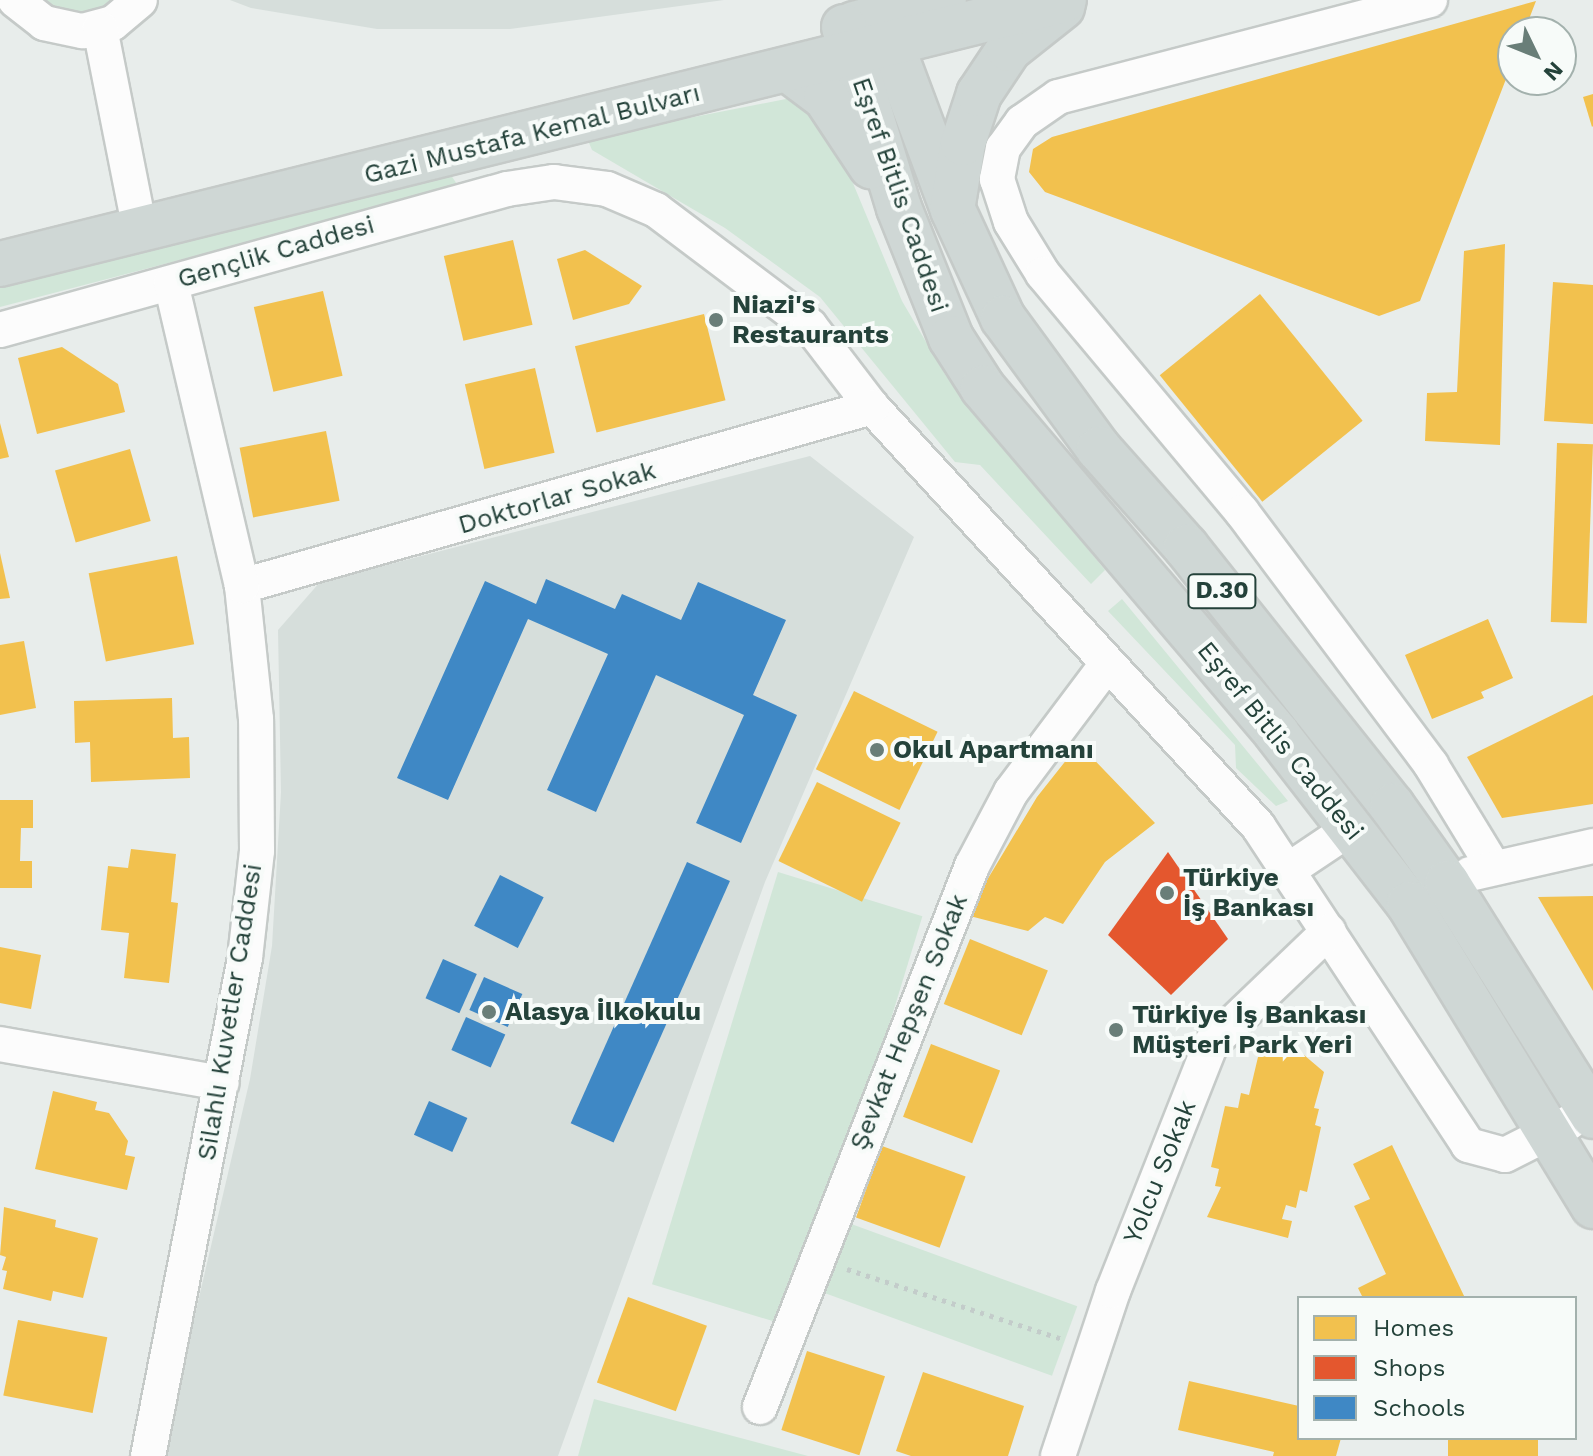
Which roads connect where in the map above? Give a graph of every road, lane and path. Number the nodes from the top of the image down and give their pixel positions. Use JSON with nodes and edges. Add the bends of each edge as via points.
{"nodes":[{"id":1,"x":15,"y":0,"type":"edge"},
{"id":2,"x":140,"y":0,"type":"edge"},
{"id":3,"x":944,"y":0,"type":"edge"},
{"id":4,"x":1064,"y":0,"type":"edge"},
{"id":5,"x":1075,"y":0,"type":"edge"},
{"id":6,"x":1430,"y":0,"type":"edge"},
{"id":7,"x":100,"y":28,"type":"junction"},
{"id":8,"x":867,"y":36,"type":"junction"},
{"id":9,"x":790,"y":71,"type":"junction"},
{"id":10,"x":899,"y":208,"type":"junction"},
{"id":11,"x":953,"y":210,"type":"junction"},
{"id":12,"x":138,"y":219,"type":"junction"},
{"id":13,"x":0,"y":245,"type":"edge"},
{"id":14,"x":0,"y":264,"type":"edge"},
{"id":15,"x":171,"y":283,"type":"junction"},
{"id":16,"x":0,"y":330,"type":"edge"},
{"id":17,"x":872,"y":407,"type":"junction"},
{"id":18,"x":242,"y":586,"type":"junction"},
{"id":19,"x":1108,"y":663,"type":"junction"},
{"id":20,"x":1351,"y":828,"type":"junction"},
{"id":21,"x":1593,"y":846,"type":"edge"},
{"id":22,"x":1492,"y":865,"type":"junction"},
{"id":23,"x":1290,"y":869,"type":"junction"},
{"id":24,"x":1447,"y":883,"type":"junction"},
{"id":25,"x":1409,"y":904,"type":"junction"},
{"id":26,"x":1329,"y":931,"type":"junction"},
{"id":27,"x":0,"y":1044,"type":"edge"},
{"id":28,"x":222,"y":1083,"type":"junction"},
{"id":29,"x":1592,"y":1114,"type":"edge"},
{"id":30,"x":1550,"y":1132,"type":"junction"},
{"id":31,"x":1593,"y":1206,"type":"edge"},
{"id":32,"x":816,"y":1259,"type":"junction"},
{"id":33,"x":1094,"y":1350,"type":"junction"},
{"id":34,"x":760,"y":1407,"type":"dead end"},
{"id":35,"x":148,"y":1456,"type":"edge"},
{"id":36,"x":1058,"y":1456,"type":"edge"}],
"edges":[{"from":1,"to":7,"type":"street","via":[[44,23],[69,30]]},
{"from":2,"to":7,"type":"street"},
{"from":3,"to":8,"type":"main road","name":"Gazi Mustafa Kemal Bulvarı"},
{"from":4,"to":8,"type":"main road","name":"Gazi Mustafa Kemal Bulvarı"},
{"from":5,"to":11,"type":"main road","via":[[1009,49],[979,94],[963,143]]},
{"from":6,"to":22,"type":"street","via":[[1058,97],[1022,122],[1003,148],[997,179],[1011,222],[1043,274],[1242,512],[1431,765]]},
{"from":7,"to":12,"type":"street"},
{"from":8,"to":9,"type":"main road","name":"Gazi Mustafa Kemal Bulvarı"},
{"from":8,"to":10,"type":"main road","name":"Eşref Bitlis Caddesi","number":"D.30"},
{"from":8,"to":11,"type":"main road","name":"Eşref Bitlis Caddesi","number":"D.30"},
{"from":8,"to":12,"type":"main road","name":"Gazi Mustafa Kemal Bulvarı","via":[[652,83]]},
{"from":9,"to":10,"type":"main road","via":[[826,98]]},
{"from":9,"to":12,"type":"main road","name":"Gazi Mustafa Kemal Bulvarı"},
{"from":10,"to":20,"type":"main road","name":"Eşref Bitlis Caddesi","number":"D.30","via":[[951,338],[983,388]]},
{"from":11,"to":24,"type":"main road","name":"Eşref Bitlis Caddesi","number":"D.30","via":[[1003,318],[1027,355],[1314,705]]},
{"from":12,"to":13,"type":"main road","name":"Gazi Mustafa Kemal Bulvarı"},
{"from":12,"to":14,"type":"main road","name":"Gazi Mustafa Kemal Bulvarı"},
{"from":15,"to":16,"type":"street","name":"Gençlik Caddesi"},
{"from":15,"to":17,"type":"street","name":"Gençlik Caddesi","via":[[435,205],[554,182],[607,189],[656,210],[810,326]]},
{"from":15,"to":18,"type":"street","name":"Silahlı Kuvetler Caddesi"},
{"from":17,"to":18,"type":"street","name":"Doktorlar Sokak"},
{"from":17,"to":19,"type":"street","name":"Gençlik Caddesi"},
{"from":18,"to":28,"type":"street","name":"Silahlı Kuvetler Caddesi","via":[[256,719],[257,851],[245,958]]},
{"from":19,"to":23,"type":"street","name":"Gençlik Caddesi","via":[[1204,764]]},
{"from":19,"to":32,"type":"street","name":"Şevkat Hepşen Sokak","via":[[1011,792],[972,866]]},
{"from":20,"to":23,"type":"street"},
{"from":20,"to":25,"type":"main road","name":"Eşref Bitlis Caddesi","number":"D.30"},
{"from":21,"to":22,"type":"street"},
{"from":22,"to":24,"type":"street"},
{"from":23,"to":26,"type":"street","name":"Gençlik Caddesi"},
{"from":24,"to":25,"type":"street"},
{"from":24,"to":29,"type":"main road","name":"Eşref Bitlis Caddesi","number":"D.30"},
{"from":25,"to":30,"type":"main road","name":"Eşref Bitlis Caddesi","number":"D.30"},
{"from":26,"to":30,"type":"street","name":"Gençlik Caddesi","via":[[1468,1145],[1505,1155]]},
{"from":26,"to":33,"type":"street","name":"Yolcu Sokak","via":[[1211,1044]]},
{"from":27,"to":28,"type":"street"},
{"from":28,"to":35,"type":"street","name":"Silahlı Kuvetler Caddesi"},
{"from":29,"to":30,"type":"street","name":"Gençlik Caddesi"},
{"from":30,"to":31,"type":"main road","name":"Eşref Bitlis Caddesi","number":"D.30"},
{"from":32,"to":33,"type":"path"},
{"from":32,"to":34,"type":"street","name":"Şevkat Hepşen Sokak"},
{"from":33,"to":36,"type":"street","name":"Yolcu Sokak"}]}
